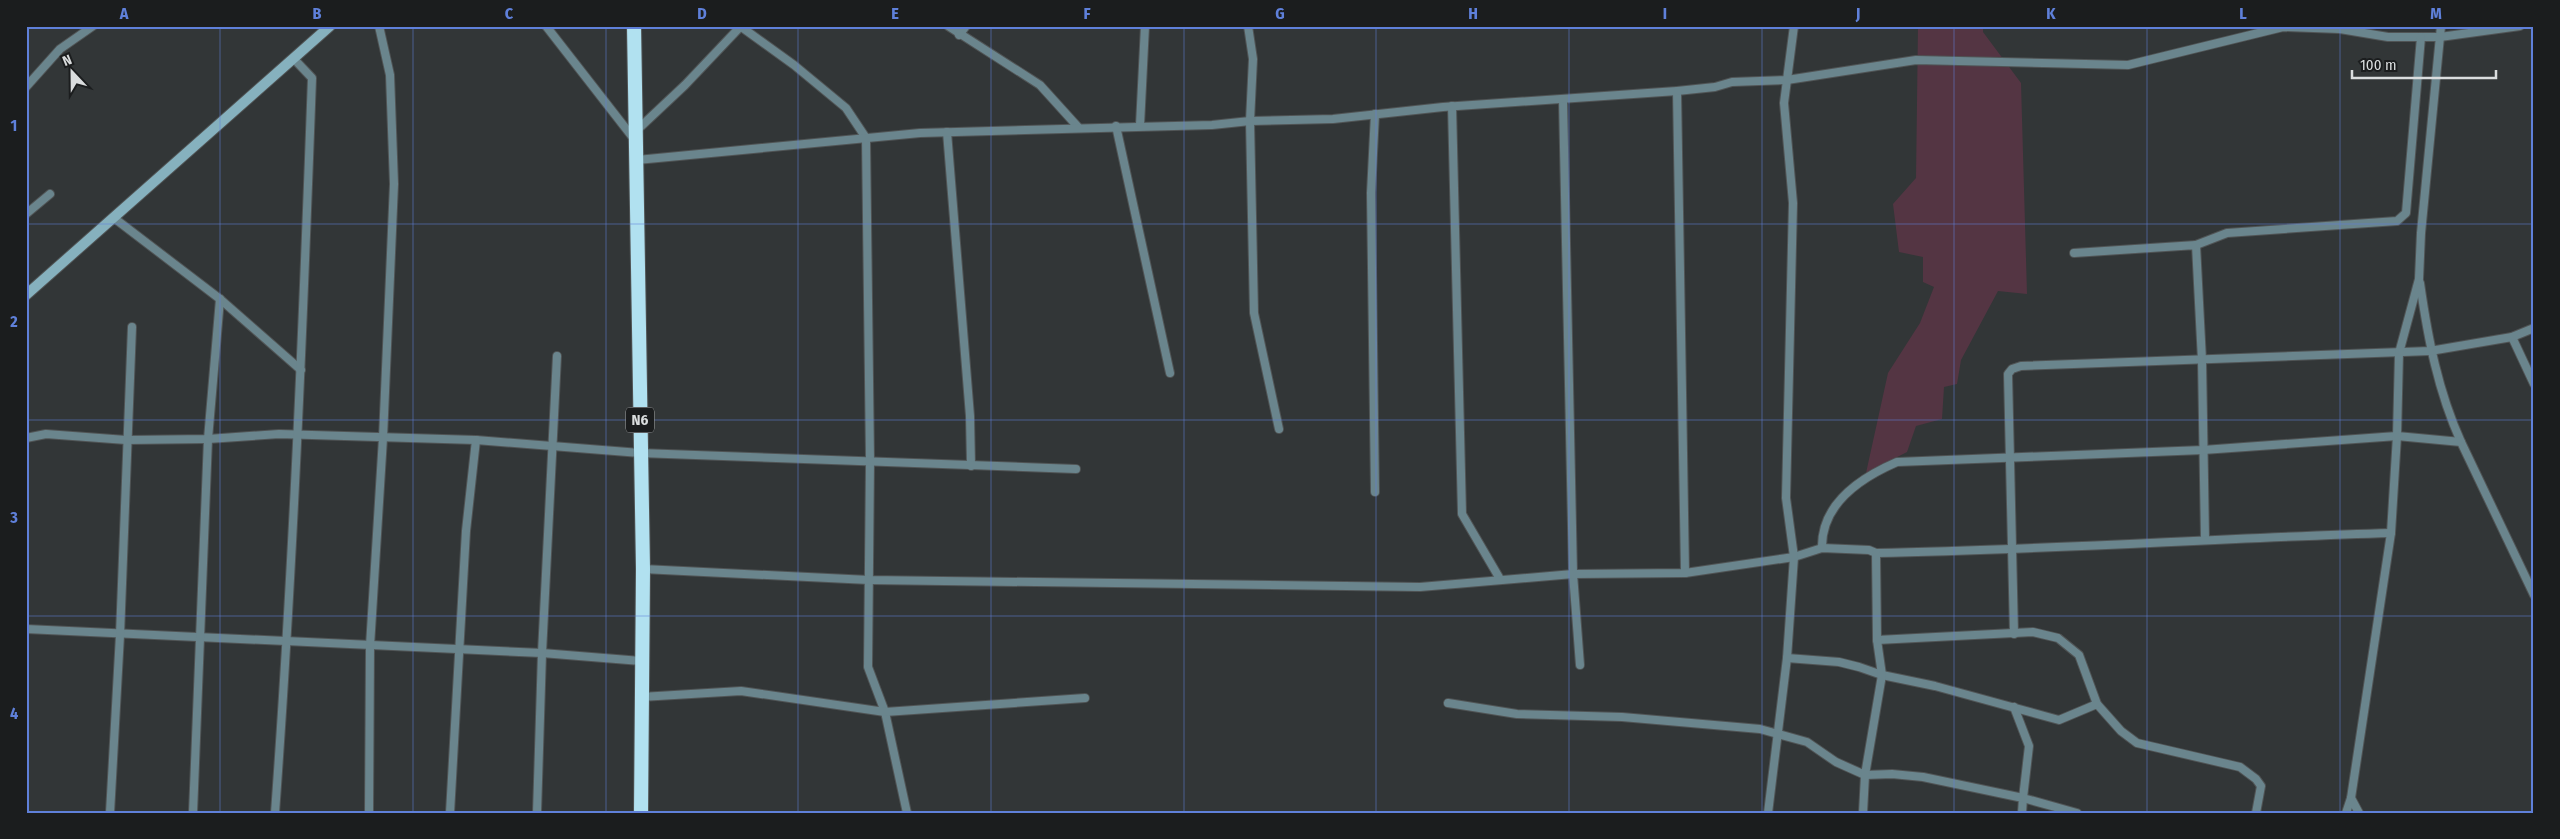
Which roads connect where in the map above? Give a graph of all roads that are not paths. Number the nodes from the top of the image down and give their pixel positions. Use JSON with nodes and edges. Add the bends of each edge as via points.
{"nodes":[{"id":1,"x":93,"y":26,"type":"edge"},
{"id":2,"x":330,"y":26,"type":"edge"},
{"id":3,"x":379,"y":26,"type":"edge"},
{"id":4,"x":546,"y":26,"type":"edge"},
{"id":5,"x":634,"y":26,"type":"edge"},
{"id":6,"x":740,"y":26,"type":"edge"},
{"id":7,"x":948,"y":26,"type":"edge"},
{"id":8,"x":966,"y":26,"type":"edge"},
{"id":9,"x":1145,"y":26,"type":"edge"},
{"id":10,"x":1248,"y":26,"type":"edge"},
{"id":11,"x":1794,"y":26,"type":"edge"},
{"id":12,"x":2441,"y":26,"type":"edge"},
{"id":13,"x":2520,"y":26,"type":"edge"},
{"id":14,"x":959,"y":35,"type":"junction"},
{"id":15,"x":2421,"y":37,"type":"junction"},
{"id":16,"x":2440,"y":37,"type":"junction"},
{"id":17,"x":294,"y":59,"type":"junction"},
{"id":18,"x":1786,"y":80,"type":"junction"},
{"id":19,"x":26,"y":87,"type":"edge"},
{"id":20,"x":1677,"y":90,"type":"junction"},
{"id":21,"x":1563,"y":100,"type":"junction"},
{"id":22,"x":1452,"y":106,"type":"junction"},
{"id":23,"x":1376,"y":114,"type":"junction"},
{"id":24,"x":1250,"y":121,"type":"junction"},
{"id":25,"x":1140,"y":125,"type":"junction"},
{"id":26,"x":1116,"y":126,"type":"junction"},
{"id":27,"x":1078,"y":127,"type":"junction"},
{"id":28,"x":948,"y":132,"type":"junction"},
{"id":29,"x":636,"y":136,"type":"junction"},
{"id":30,"x":866,"y":138,"type":"junction"},
{"id":31,"x":637,"y":160,"type":"junction"},
{"id":32,"x":50,"y":194,"type":"dead end"},
{"id":33,"x":26,"y":214,"type":"edge"},
{"id":34,"x":114,"y":218,"type":"junction"},
{"id":35,"x":2196,"y":246,"type":"junction"},
{"id":36,"x":2074,"y":254,"type":"dead end"},
{"id":37,"x":2419,"y":279,"type":"junction"},
{"id":38,"x":26,"y":295,"type":"edge"},
{"id":39,"x":220,"y":299,"type":"junction"},
{"id":40,"x":132,"y":327,"type":"dead end"},
{"id":41,"x":2534,"y":328,"type":"edge"},
{"id":42,"x":2512,"y":337,"type":"junction"},
{"id":43,"x":2430,"y":351,"type":"junction"},
{"id":44,"x":2398,"y":353,"type":"junction"},
{"id":45,"x":557,"y":356,"type":"dead end"},
{"id":46,"x":2202,"y":360,"type":"junction"},
{"id":47,"x":301,"y":370,"type":"junction"},
{"id":48,"x":1170,"y":373,"type":"dead end"},
{"id":49,"x":2534,"y":384,"type":"edge"},
{"id":50,"x":1279,"y":429,"type":"dead end"},
{"id":51,"x":299,"y":434,"type":"junction"},
{"id":52,"x":2398,"y":436,"type":"junction"},
{"id":53,"x":26,"y":438,"type":"edge"},
{"id":54,"x":383,"y":438,"type":"junction"},
{"id":55,"x":208,"y":439,"type":"junction"},
{"id":56,"x":126,"y":440,"type":"junction"},
{"id":57,"x":476,"y":440,"type":"junction"},
{"id":58,"x":2461,"y":442,"type":"junction"},
{"id":59,"x":553,"y":448,"type":"junction"},
{"id":60,"x":2203,"y":450,"type":"junction"},
{"id":61,"x":640,"y":453,"type":"junction"},
{"id":62,"x":2010,"y":457,"type":"junction"},
{"id":63,"x":870,"y":461,"type":"junction"},
{"id":64,"x":971,"y":466,"type":"junction"},
{"id":65,"x":1076,"y":469,"type":"dead end"},
{"id":66,"x":1375,"y":492,"type":"dead end"},
{"id":67,"x":2391,"y":532,"type":"junction"},
{"id":68,"x":2205,"y":539,"type":"junction"},
{"id":69,"x":1822,"y":548,"type":"junction"},
{"id":70,"x":2014,"y":550,"type":"junction"},
{"id":71,"x":1876,"y":553,"type":"junction"},
{"id":72,"x":1794,"y":557,"type":"junction"},
{"id":73,"x":643,"y":568,"type":"junction"},
{"id":74,"x":1685,"y":573,"type":"junction"},
{"id":75,"x":1573,"y":574,"type":"junction"},
{"id":76,"x":869,"y":580,"type":"junction"},
{"id":77,"x":1500,"y":580,"type":"junction"},
{"id":78,"x":2534,"y":595,"type":"edge"},
{"id":79,"x":26,"y":630,"type":"edge"},
{"id":80,"x":2014,"y":634,"type":"junction"},
{"id":81,"x":120,"y":635,"type":"junction"},
{"id":82,"x":201,"y":636,"type":"junction"},
{"id":83,"x":1878,"y":640,"type":"junction"},
{"id":84,"x":288,"y":642,"type":"junction"},
{"id":85,"x":370,"y":646,"type":"junction"},
{"id":86,"x":460,"y":649,"type":"junction"},
{"id":87,"x":542,"y":653,"type":"junction"},
{"id":88,"x":1788,"y":658,"type":"junction"},
{"id":89,"x":641,"y":661,"type":"junction"},
{"id":90,"x":1580,"y":665,"type":"dead end"},
{"id":91,"x":1882,"y":675,"type":"junction"},
{"id":92,"x":641,"y":697,"type":"junction"},
{"id":93,"x":1085,"y":698,"type":"dead end"},
{"id":94,"x":1448,"y":703,"type":"dead end"},
{"id":95,"x":2097,"y":704,"type":"junction"},
{"id":96,"x":2014,"y":707,"type":"junction"},
{"id":97,"x":885,"y":712,"type":"junction"},
{"id":98,"x":1777,"y":736,"type":"junction"},
{"id":99,"x":1865,"y":775,"type":"junction"},
{"id":100,"x":2023,"y":798,"type":"junction"},
{"id":101,"x":2351,"y":798,"type":"junction"},
{"id":102,"x":110,"y":813,"type":"edge"},
{"id":103,"x":193,"y":813,"type":"edge"},
{"id":104,"x":275,"y":813,"type":"edge"},
{"id":105,"x":369,"y":813,"type":"edge"},
{"id":106,"x":450,"y":813,"type":"edge"},
{"id":107,"x":537,"y":813,"type":"edge"},
{"id":108,"x":641,"y":813,"type":"edge"},
{"id":109,"x":907,"y":813,"type":"edge"},
{"id":110,"x":1768,"y":813,"type":"edge"},
{"id":111,"x":1863,"y":813,"type":"edge"},
{"id":112,"x":2022,"y":813,"type":"edge"},
{"id":113,"x":2078,"y":813,"type":"edge"},
{"id":114,"x":2256,"y":813,"type":"edge"},
{"id":115,"x":2346,"y":813,"type":"edge"},
{"id":116,"x":2359,"y":813,"type":"edge"}],
"edges":[{"from":1,"to":19,"type":"street","via":[[60,49]]},
{"from":2,"to":17,"type":"main road"},
{"from":3,"to":54,"type":"street","via":[[390,75],[394,165]]},
{"from":4,"to":29,"type":"street"},
{"from":5,"to":29,"type":"highway","number":"N6"},
{"from":6,"to":29,"type":"street"},
{"from":6,"to":30,"type":"street","via":[[846,108]]},
{"from":7,"to":14,"type":"street"},
{"from":8,"to":14,"type":"street"},
{"from":9,"to":25,"type":"street"},
{"from":10,"to":24,"type":"street","via":[[1253,59]]},
{"from":11,"to":18,"type":"street"},
{"from":12,"to":16,"type":"street"},
{"from":13,"to":16,"type":"street"},
{"from":14,"to":27,"type":"street","via":[[1040,85]]},
{"from":15,"to":16,"type":"street"},
{"from":15,"to":18,"type":"street","via":[[2283,27],[2128,65],[1916,60]]},
{"from":15,"to":35,"type":"street","via":[[2406,213],[2397,221],[2227,233]]},
{"from":16,"to":37,"type":"street"},
{"from":17,"to":34,"type":"main road"},
{"from":17,"to":47,"type":"street","via":[[312,78]]},
{"from":18,"to":20,"type":"street","via":[[1732,82],[1715,87]]},
{"from":18,"to":72,"type":"street","via":[[1784,103],[1793,203],[1786,498]]},
{"from":20,"to":21,"type":"street"},
{"from":20,"to":74,"type":"street"},
{"from":21,"to":22,"type":"street"},
{"from":21,"to":75,"type":"street"},
{"from":22,"to":23,"type":"street"},
{"from":22,"to":77,"type":"street","via":[[1462,514]]},
{"from":23,"to":24,"type":"street","via":[[1332,119]]},
{"from":23,"to":66,"type":"street","via":[[1371,193]]},
{"from":24,"to":25,"type":"street","via":[[1212,125]]},
{"from":24,"to":50,"type":"street","via":[[1254,313]]},
{"from":25,"to":26,"type":"street"},
{"from":26,"to":27,"type":"street"},
{"from":26,"to":48,"type":"street"},
{"from":27,"to":28,"type":"street"},
{"from":28,"to":30,"type":"street"},
{"from":28,"to":64,"type":"street"},
{"from":29,"to":31,"type":"highway","number":"N6"},
{"from":30,"to":31,"type":"street"},
{"from":30,"to":63,"type":"street"},
{"from":31,"to":61,"type":"highway","number":"N6"},
{"from":32,"to":33,"type":"street"},
{"from":34,"to":38,"type":"main road"},
{"from":34,"to":39,"type":"street"},
{"from":35,"to":36,"type":"street"},
{"from":35,"to":46,"type":"street"},
{"from":37,"to":43,"type":"street"},
{"from":37,"to":44,"type":"street"},
{"from":39,"to":47,"type":"street"},
{"from":39,"to":55,"type":"street"},
{"from":40,"to":56,"type":"street"},
{"from":41,"to":42,"type":"street"},
{"from":42,"to":43,"type":"street"},
{"from":42,"to":49,"type":"street"},
{"from":43,"to":44,"type":"street"},
{"from":43,"to":58,"type":"street","via":[[2445,407]]},
{"from":44,"to":46,"type":"street"},
{"from":44,"to":52,"type":"street"},
{"from":45,"to":59,"type":"street"},
{"from":46,"to":60,"type":"street"},
{"from":46,"to":62,"type":"street","via":[[2021,366],[2012,369],[2008,374]]},
{"from":47,"to":51,"type":"street"},
{"from":51,"to":54,"type":"street"},
{"from":51,"to":55,"type":"street"},
{"from":51,"to":84,"type":"street"},
{"from":52,"to":58,"type":"street"},
{"from":52,"to":60,"type":"street"},
{"from":52,"to":67,"type":"street"},
{"from":53,"to":56,"type":"street","via":[[46,434]]},
{"from":54,"to":57,"type":"street"},
{"from":54,"to":85,"type":"street"},
{"from":55,"to":56,"type":"street"},
{"from":55,"to":82,"type":"street"},
{"from":56,"to":81,"type":"street"},
{"from":57,"to":59,"type":"street"},
{"from":57,"to":86,"type":"street","via":[[466,531]]},
{"from":58,"to":78,"type":"street"},
{"from":59,"to":61,"type":"street"},
{"from":59,"to":87,"type":"street"},
{"from":60,"to":62,"type":"street"},
{"from":60,"to":68,"type":"street"},
{"from":61,"to":63,"type":"street"},
{"from":61,"to":73,"type":"highway","number":"N6"},
{"from":62,"to":69,"type":"street","via":[[1897,462],[1877,471],[1858,483],[1832,509],[1821,531]]},
{"from":62,"to":70,"type":"street"},
{"from":63,"to":64,"type":"street"},
{"from":63,"to":76,"type":"street"},
{"from":64,"to":65,"type":"street"},
{"from":67,"to":68,"type":"street"},
{"from":67,"to":101,"type":"street"},
{"from":68,"to":70,"type":"street"},
{"from":69,"to":71,"type":"street"},
{"from":69,"to":72,"type":"street"},
{"from":70,"to":71,"type":"street"},
{"from":70,"to":80,"type":"street"},
{"from":71,"to":83,"type":"street"},
{"from":72,"to":74,"type":"street"},
{"from":72,"to":88,"type":"street"},
{"from":73,"to":76,"type":"street"},
{"from":73,"to":89,"type":"highway","number":"N6"},
{"from":74,"to":75,"type":"street"},
{"from":75,"to":77,"type":"street"},
{"from":75,"to":90,"type":"street"},
{"from":76,"to":77,"type":"street","via":[[1420,587]]},
{"from":76,"to":97,"type":"street","via":[[868,667]]},
{"from":79,"to":81,"type":"street"},
{"from":80,"to":83,"type":"street"},
{"from":80,"to":95,"type":"street","via":[[2033,632],[2058,638],[2079,655]]},
{"from":81,"to":82,"type":"street"},
{"from":81,"to":102,"type":"street"},
{"from":82,"to":84,"type":"street"},
{"from":82,"to":103,"type":"street"},
{"from":83,"to":91,"type":"street"},
{"from":84,"to":85,"type":"street"},
{"from":84,"to":104,"type":"street"},
{"from":85,"to":86,"type":"street"},
{"from":85,"to":105,"type":"street"},
{"from":86,"to":87,"type":"street"},
{"from":86,"to":106,"type":"street"},
{"from":87,"to":89,"type":"street"},
{"from":87,"to":107,"type":"street"},
{"from":88,"to":91,"type":"street","via":[[1839,662]]},
{"from":88,"to":98,"type":"street"},
{"from":89,"to":92,"type":"highway","number":"N6"},
{"from":91,"to":96,"type":"street"},
{"from":91,"to":99,"type":"street"},
{"from":92,"to":97,"type":"street","via":[[741,690]]},
{"from":92,"to":108,"type":"highway","number":"N6"},
{"from":93,"to":97,"type":"street"},
{"from":94,"to":98,"type":"street","via":[[1517,714],[1622,717],[1760,730]]},
{"from":95,"to":96,"type":"street","via":[[2059,720]]},
{"from":95,"to":114,"type":"street","via":[[2121,731],[2137,742],[2240,767],[2261,786]]},
{"from":96,"to":100,"type":"street","via":[[2029,746]]},
{"from":97,"to":109,"type":"street"},
{"from":98,"to":99,"type":"street","via":[[1807,742],[1836,762]]},
{"from":98,"to":110,"type":"street"},
{"from":99,"to":100,"type":"street","via":[[1923,778]]},
{"from":99,"to":111,"type":"street"},
{"from":100,"to":112,"type":"street"},
{"from":100,"to":113,"type":"street"},
{"from":101,"to":115,"type":"street"},
{"from":101,"to":116,"type":"street"}]}
